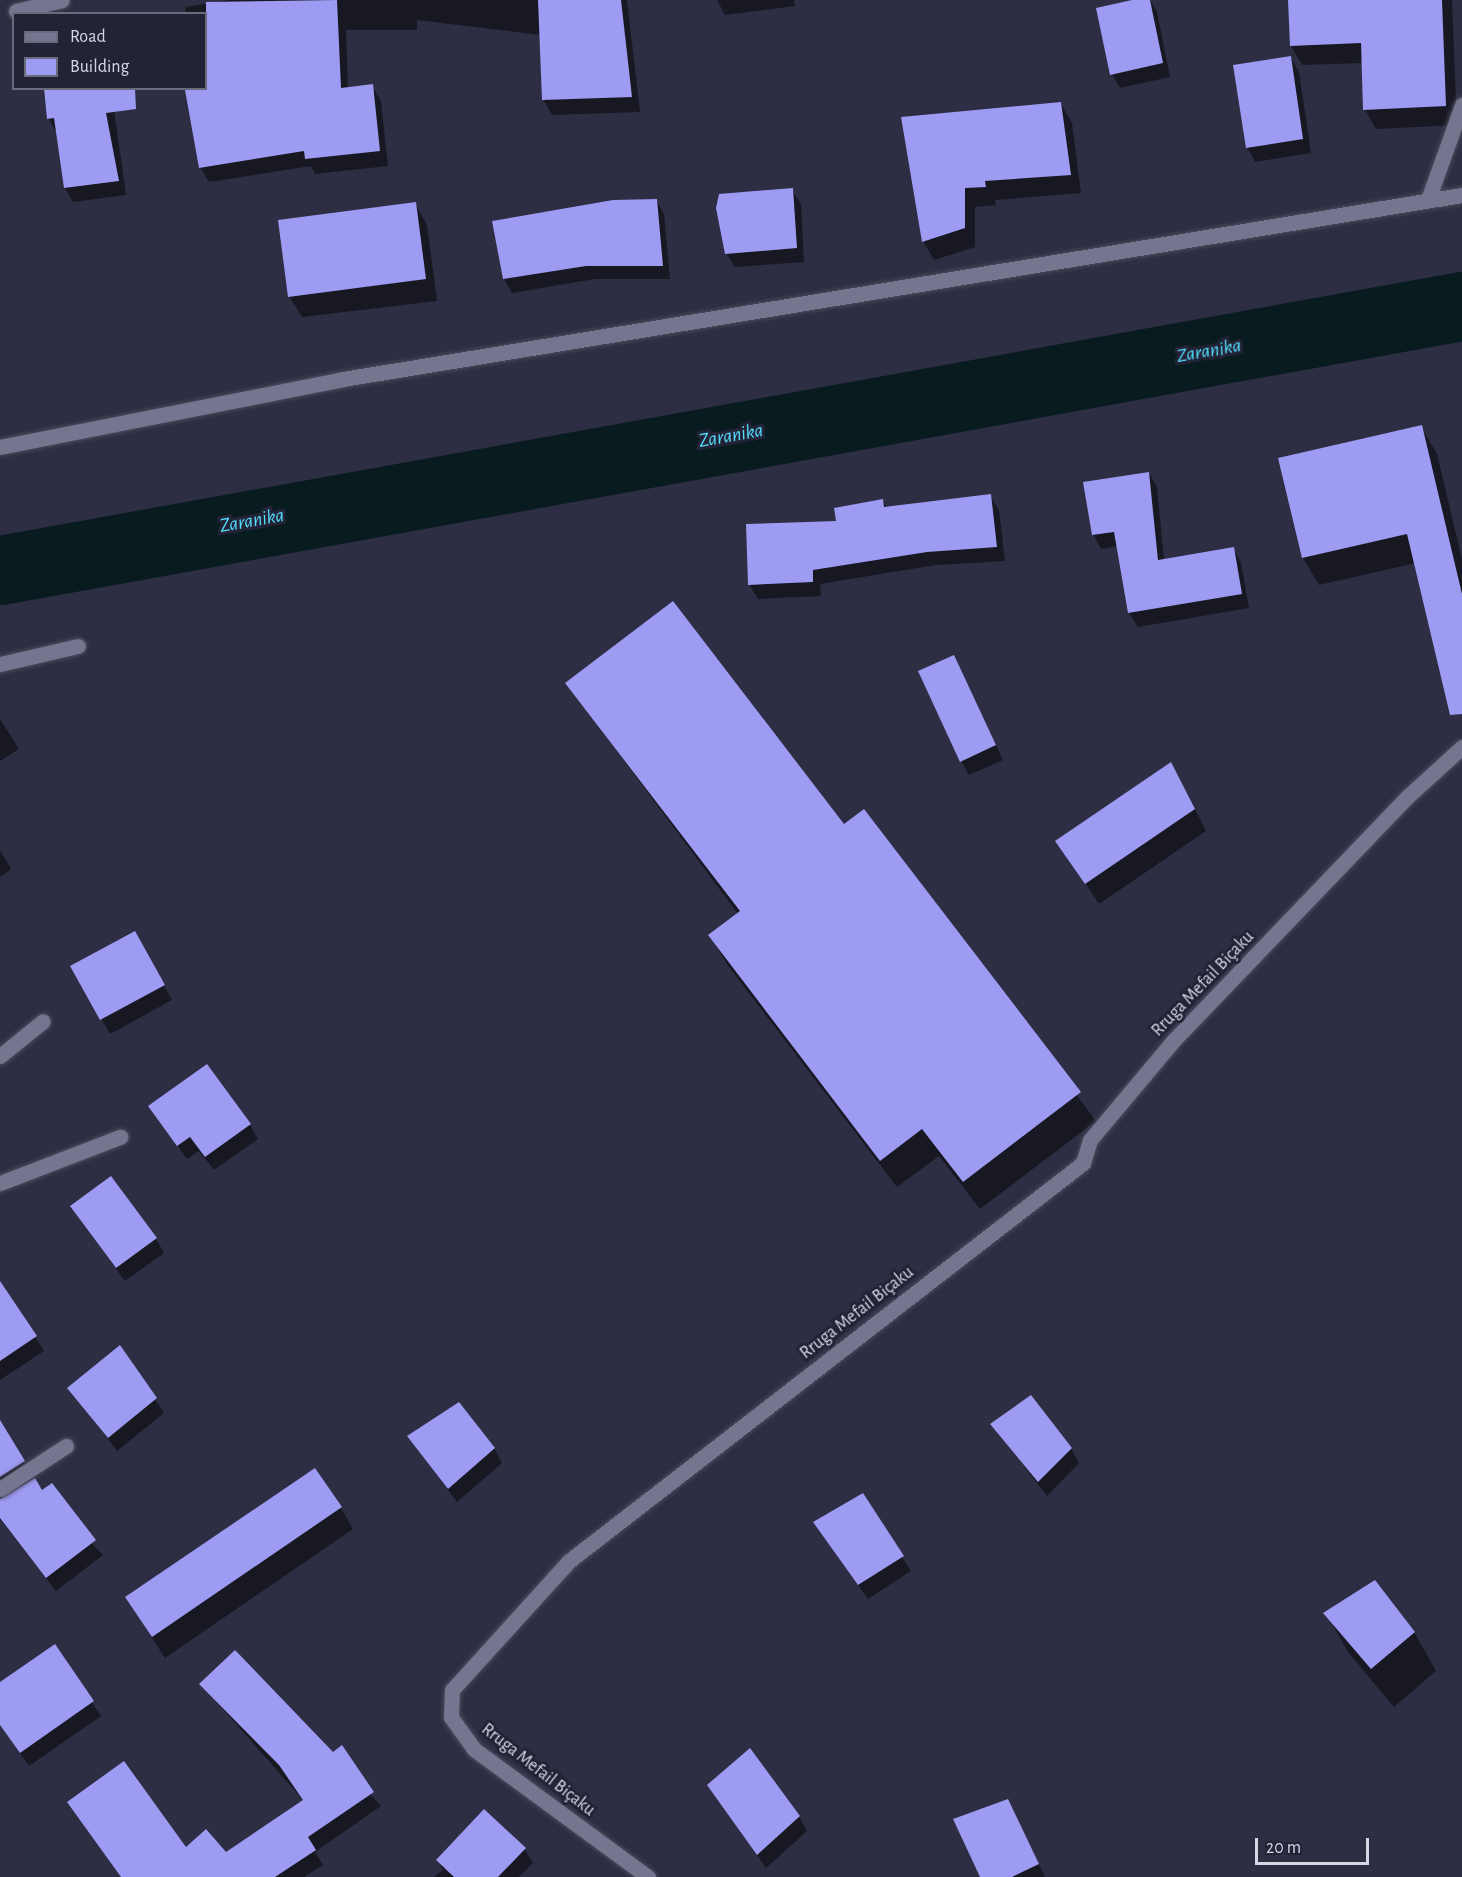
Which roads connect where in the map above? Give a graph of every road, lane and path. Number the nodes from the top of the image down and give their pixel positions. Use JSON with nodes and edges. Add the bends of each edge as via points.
{"nodes":[{"id":1,"x":62,"y":0,"type":"edge"},
{"id":2,"x":16,"y":11,"type":"dead end"},
{"id":3,"x":1462,"y":105,"type":"edge"},
{"id":4,"x":1462,"y":195,"type":"edge"},
{"id":5,"x":1429,"y":197,"type":"junction"},
{"id":6,"x":0,"y":447,"type":"edge"},
{"id":7,"x":78,"y":646,"type":"dead end"},
{"id":8,"x":0,"y":664,"type":"edge"},
{"id":9,"x":1462,"y":747,"type":"edge"},
{"id":10,"x":43,"y":1021,"type":"dead end"},
{"id":11,"x":0,"y":1056,"type":"edge"},
{"id":12,"x":120,"y":1137,"type":"dead end"},
{"id":13,"x":0,"y":1183,"type":"edge"},
{"id":14,"x":66,"y":1446,"type":"dead end"},
{"id":15,"x":0,"y":1489,"type":"edge"},
{"id":16,"x":648,"y":1877,"type":"edge"}],
"edges":[{"from":1,"to":2,"type":"street"},
{"from":3,"to":5,"type":"street"},
{"from":4,"to":5,"type":"street"},
{"from":5,"to":6,"type":"street","via":[[343,379]]},
{"from":7,"to":8,"type":"street"},
{"from":9,"to":16,"type":"street","name":"Rruga Mefail Biçaku","via":[[1406,798],[1173,1041],[1090,1140],[1083,1163],[568,1561],[452,1690],[452,1717],[474,1749]]},
{"from":10,"to":11,"type":"street"},
{"from":12,"to":13,"type":"street"},
{"from":14,"to":15,"type":"street"}]}
